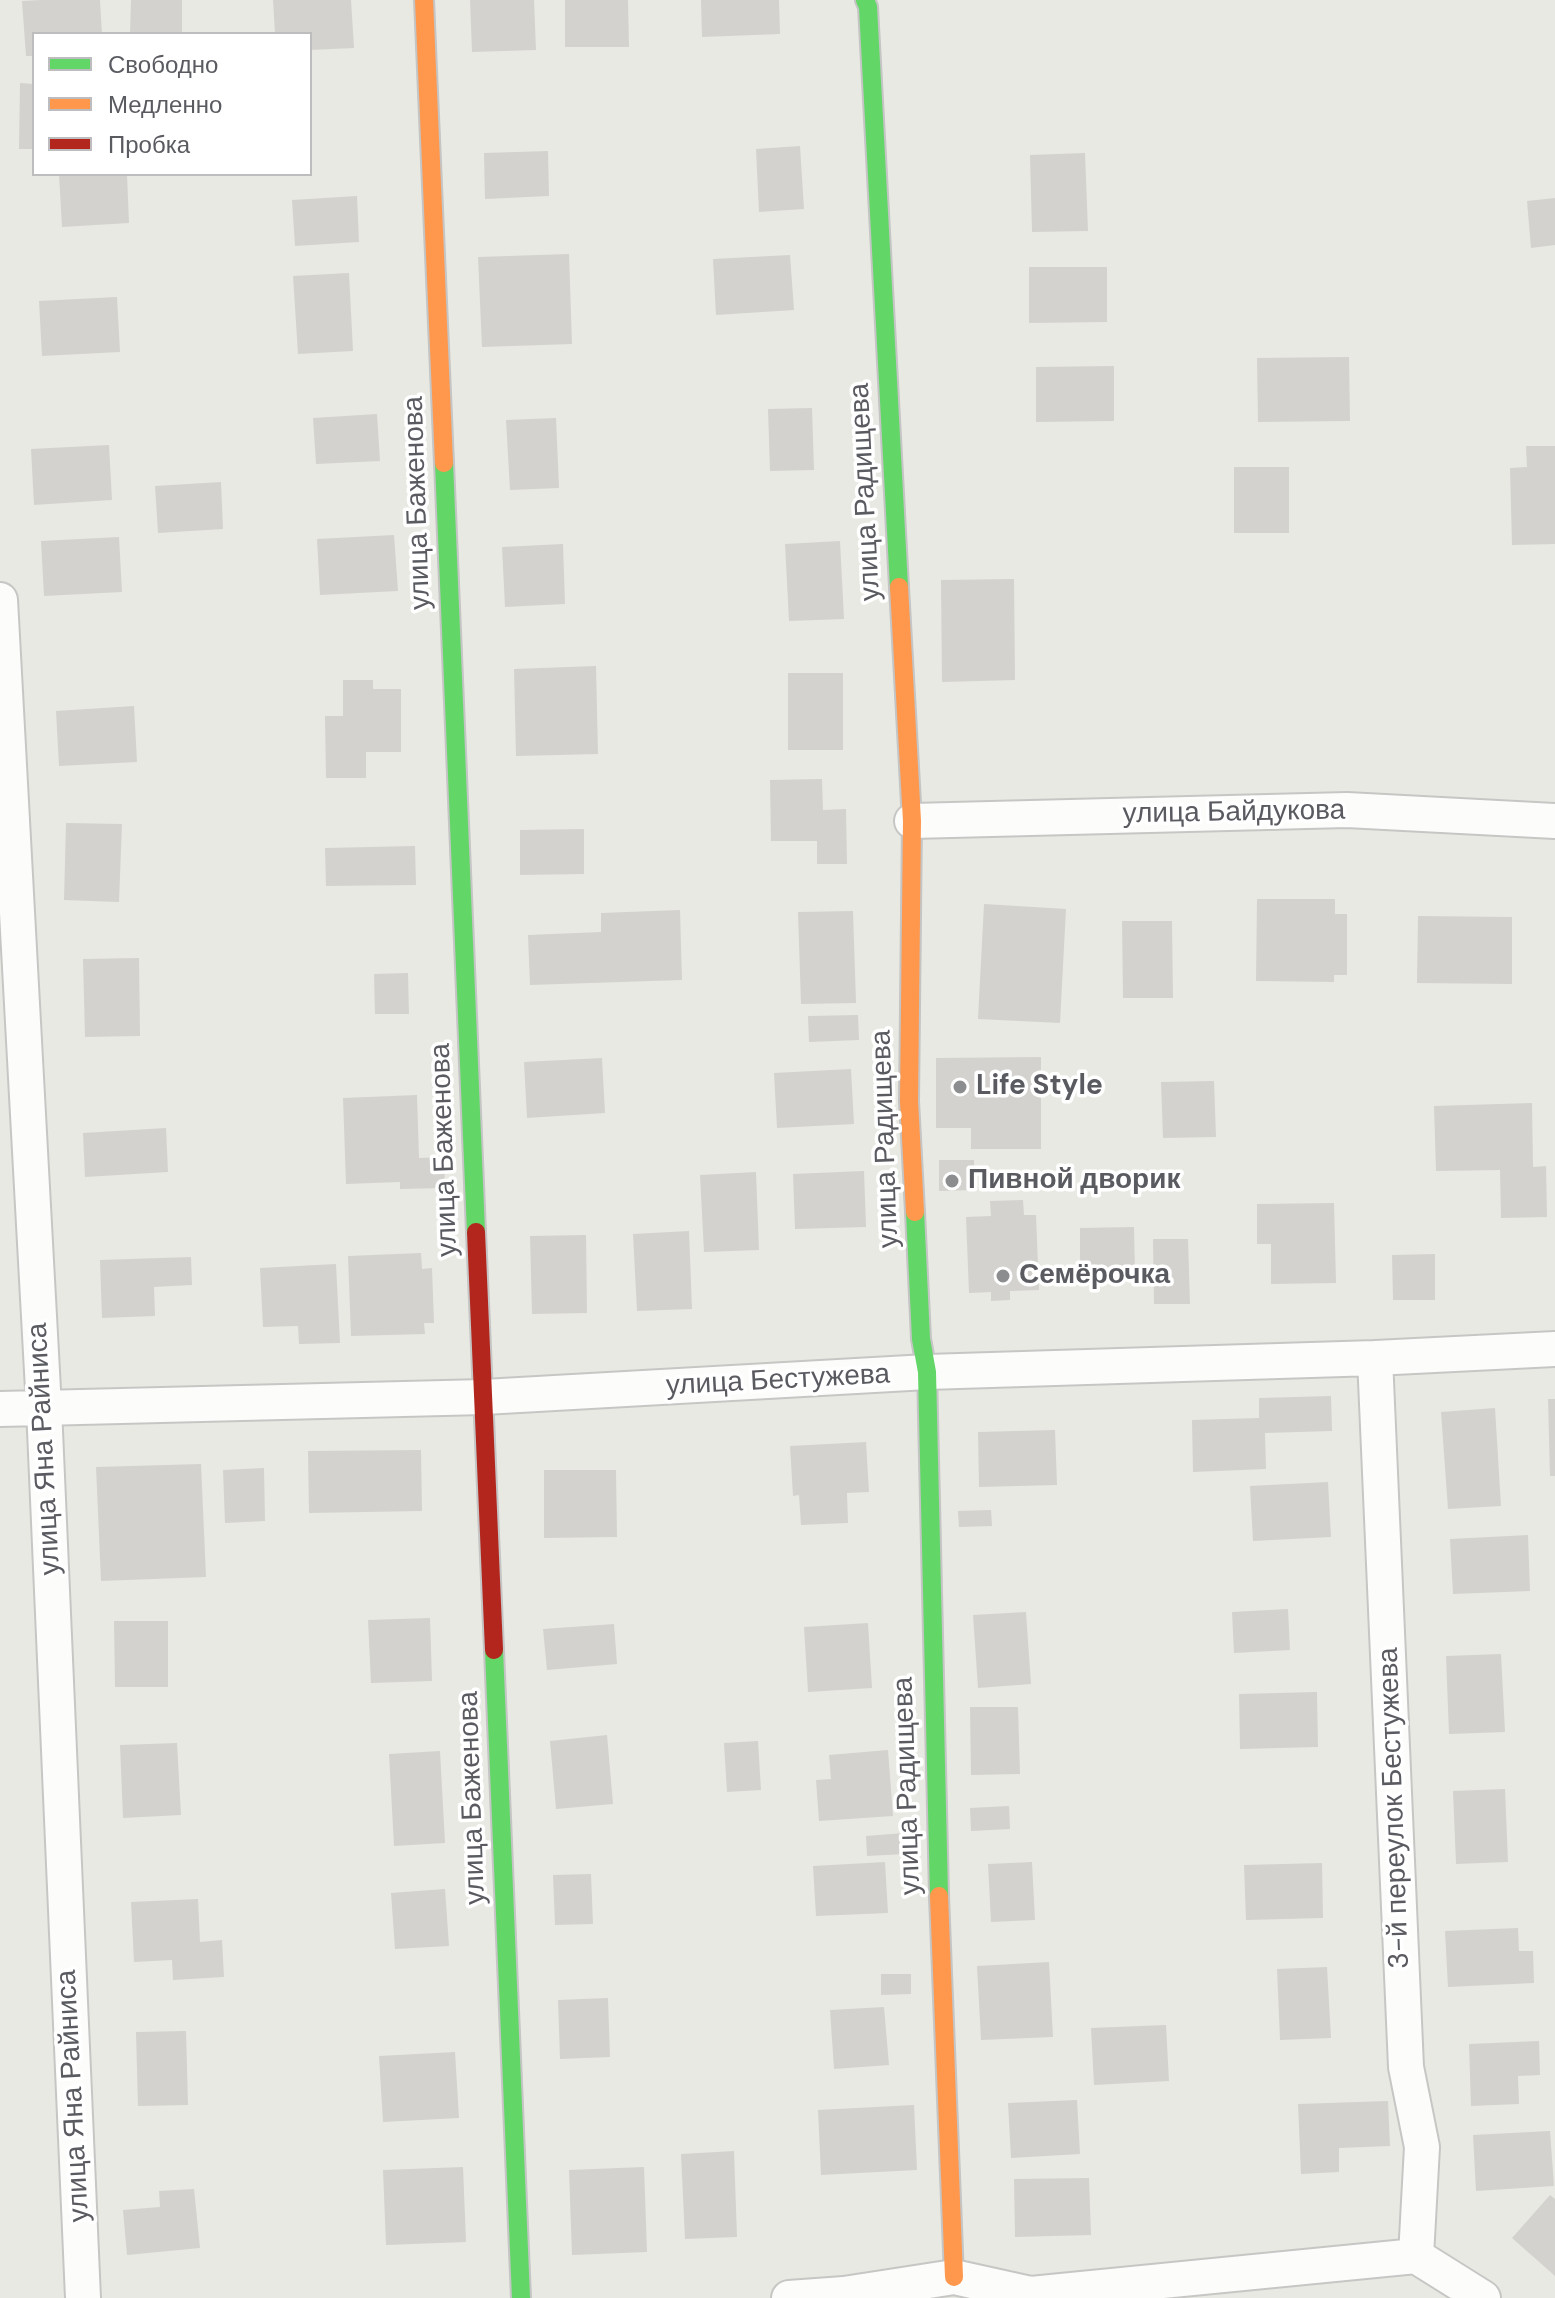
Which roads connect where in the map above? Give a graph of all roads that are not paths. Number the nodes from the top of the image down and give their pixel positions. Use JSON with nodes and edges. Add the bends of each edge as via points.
{"nodes":[{"id":1,"x":424,"y":0,"type":"edge"},
{"id":2,"x":865,"y":0,"type":"edge"},
{"id":3,"x":0,"y":600,"type":"edge"},
{"id":4,"x":912,"y":821,"type":"junction"},
{"id":5,"x":1555,"y":821,"type":"edge"},
{"id":6,"x":1555,"y":1349,"type":"edge"},
{"id":7,"x":1375,"y":1358,"type":"junction"},
{"id":8,"x":927,"y":1372,"type":"junction"},
{"id":9,"x":484,"y":1397,"type":"junction"},
{"id":10,"x":44,"y":1408,"type":"junction"},
{"id":11,"x":0,"y":1409,"type":"edge"},
{"id":12,"x":1416,"y":2256,"type":"junction"},
{"id":13,"x":954,"y":2277,"type":"junction"},
{"id":14,"x":83,"y":2298,"type":"edge"},
{"id":15,"x":521,"y":2298,"type":"edge"},
{"id":16,"x":789,"y":2298,"type":"edge"},
{"id":17,"x":1483,"y":2298,"type":"edge"}],
"edges":[{"from":1,"to":9,"type":"street","name":"улица Баженова"},
{"from":2,"to":4,"type":"street","name":"улица Радищева"},
{"from":3,"to":10,"type":"street","name":"улица Яна Райниса"},
{"from":4,"to":5,"type":"street","name":"улица Байдукова","via":[[1347,810]]},
{"from":4,"to":8,"type":"street","name":"улица Радищева","via":[[909,1101]]},
{"from":6,"to":7,"type":"street","name":"улица Бестужева"},
{"from":7,"to":8,"type":"street","name":"улица Бестужева"},
{"from":7,"to":12,"type":"street","name":"3-й переулок Бестужева","via":[[1406,2067],[1422,2147]]},
{"from":8,"to":9,"type":"street","name":"улица Бестужева"},
{"from":8,"to":13,"type":"street","name":"улица Радищева","via":[[936,1824]]},
{"from":9,"to":10,"type":"street","name":"улица Бестужева"},
{"from":9,"to":15,"type":"street","name":"улица Баженова"},
{"from":10,"to":11,"type":"street","name":"улица Бестужева"},
{"from":10,"to":14,"type":"street","name":"улица Яна Райниса"},
{"from":12,"to":13,"type":"street","via":[[1031,2294]]},
{"from":12,"to":17,"type":"street"},
{"from":13,"to":16,"type":"street"}]}
